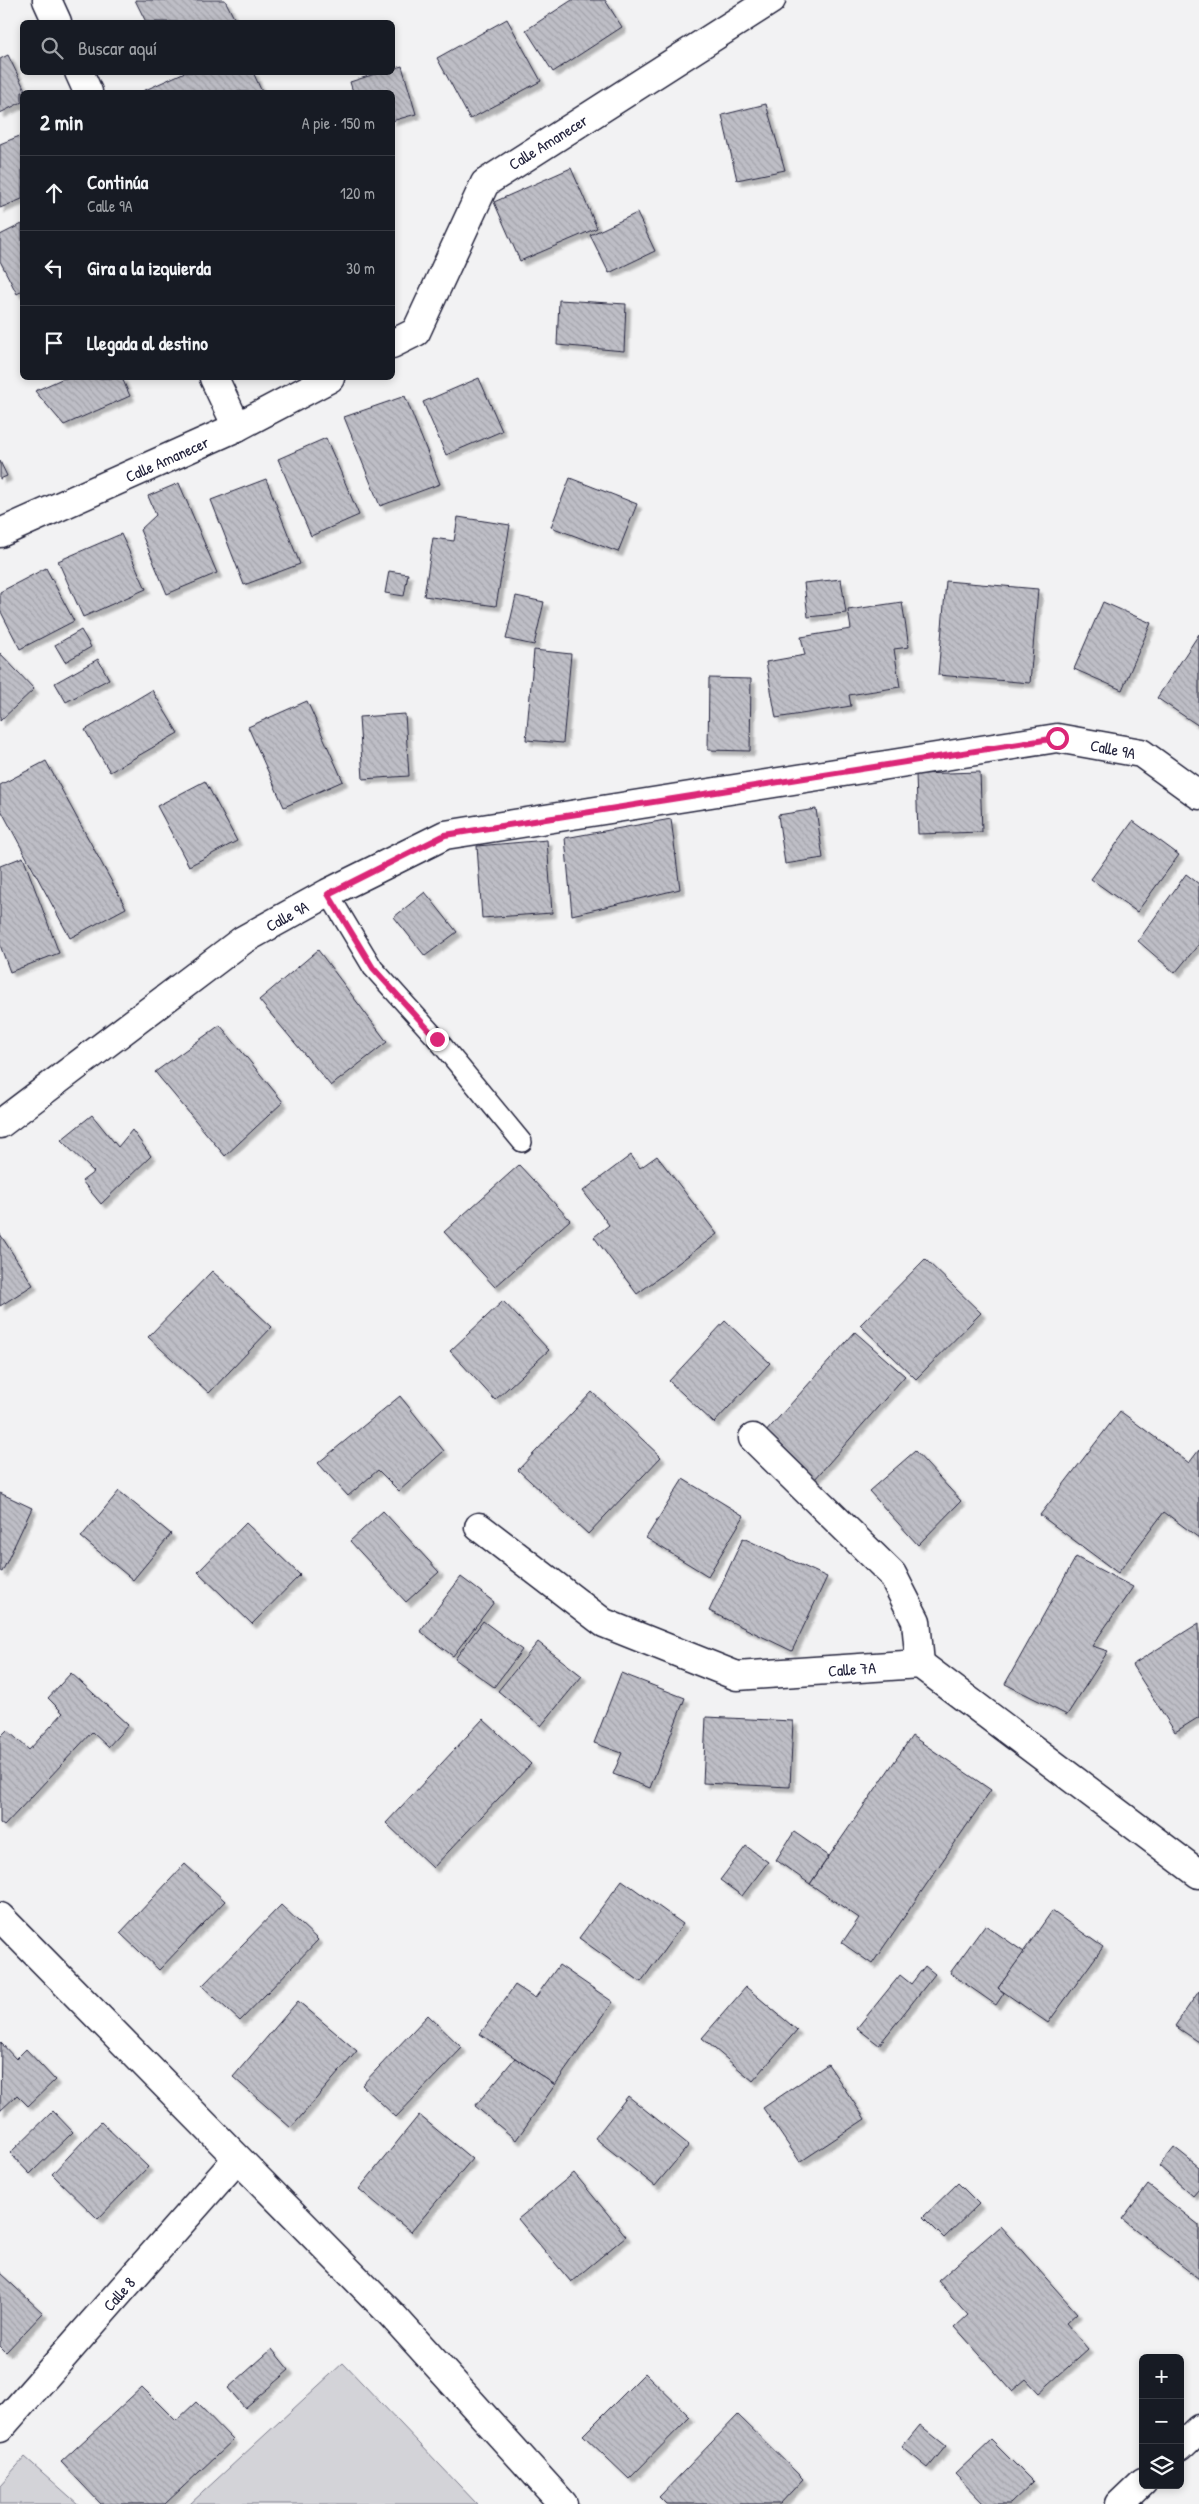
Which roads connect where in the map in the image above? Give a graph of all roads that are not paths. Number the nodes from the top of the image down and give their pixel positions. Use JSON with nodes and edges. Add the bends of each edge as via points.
{"nodes":[{"id":1,"x":47,"y":0,"type":"edge"},
{"id":2,"x":771,"y":0,"type":"edge"},
{"id":3,"x":56,"y":20,"type":"edge"},
{"id":4,"x":80,"y":75,"type":"edge"},
{"id":5,"x":87,"y":90,"type":"edge"},
{"id":6,"x":395,"y":342,"type":"edge"},
{"id":7,"x":215,"y":380,"type":"edge"},
{"id":8,"x":326,"y":380,"type":"edge"},
{"id":9,"x":237,"y":428,"type":"junction"},
{"id":10,"x":0,"y":533,"type":"edge"},
{"id":11,"x":1199,"y":795,"type":"edge"},
{"id":12,"x":328,"y":894,"type":"junction"},
{"id":13,"x":0,"y":1124,"type":"edge"},
{"id":14,"x":522,"y":1142,"type":"dead end"},
{"id":15,"x":754,"y":1438,"type":"dead end"},
{"id":16,"x":479,"y":1527,"type":"dead end"},
{"id":17,"x":920,"y":1664,"type":"junction"},
{"id":18,"x":1199,"y":1874,"type":"edge"},
{"id":19,"x":0,"y":1917,"type":"edge"},
{"id":20,"x":237,"y":2159,"type":"junction"},
{"id":21,"x":0,"y":2428,"type":"edge"},
{"id":22,"x":1199,"y":2429,"type":"edge"},
{"id":23,"x":1183,"y":2444,"type":"edge"},
{"id":24,"x":1139,"y":2486,"type":"edge"},
{"id":25,"x":563,"y":2504,"type":"edge"},
{"id":26,"x":1120,"y":2504,"type":"edge"}],
"edges":[{"from":1,"to":3,"type":"street"},
{"from":2,"to":6,"type":"street","name":"Calle Amanecer","via":[[485,183],[416,332]]},
{"from":4,"to":5,"type":"street"},
{"from":7,"to":9,"type":"street"},
{"from":8,"to":9,"type":"street","name":"Calle Amanecer"},
{"from":9,"to":10,"type":"street","name":"Calle Amanecer"},
{"from":11,"to":12,"type":"street","name":"Calle 9A","via":[[1141,753],[1057,738],[445,835]]},
{"from":12,"to":13,"type":"street","name":"Calle 9A","via":[[243,940]]},
{"from":12,"to":14,"type":"lane","via":[[373,968]]},
{"from":15,"to":17,"type":"street","via":[[892,1574],[916,1621]]},
{"from":16,"to":17,"type":"street","name":"Calle 7A","via":[[604,1623],[737,1676]]},
{"from":17,"to":18,"type":"street"},
{"from":19,"to":20,"type":"street"},
{"from":20,"to":21,"type":"street","name":"Calle 8"},
{"from":20,"to":25,"type":"street","via":[[392,2315]]},
{"from":22,"to":23,"type":"street"},
{"from":24,"to":26,"type":"street"}]}
